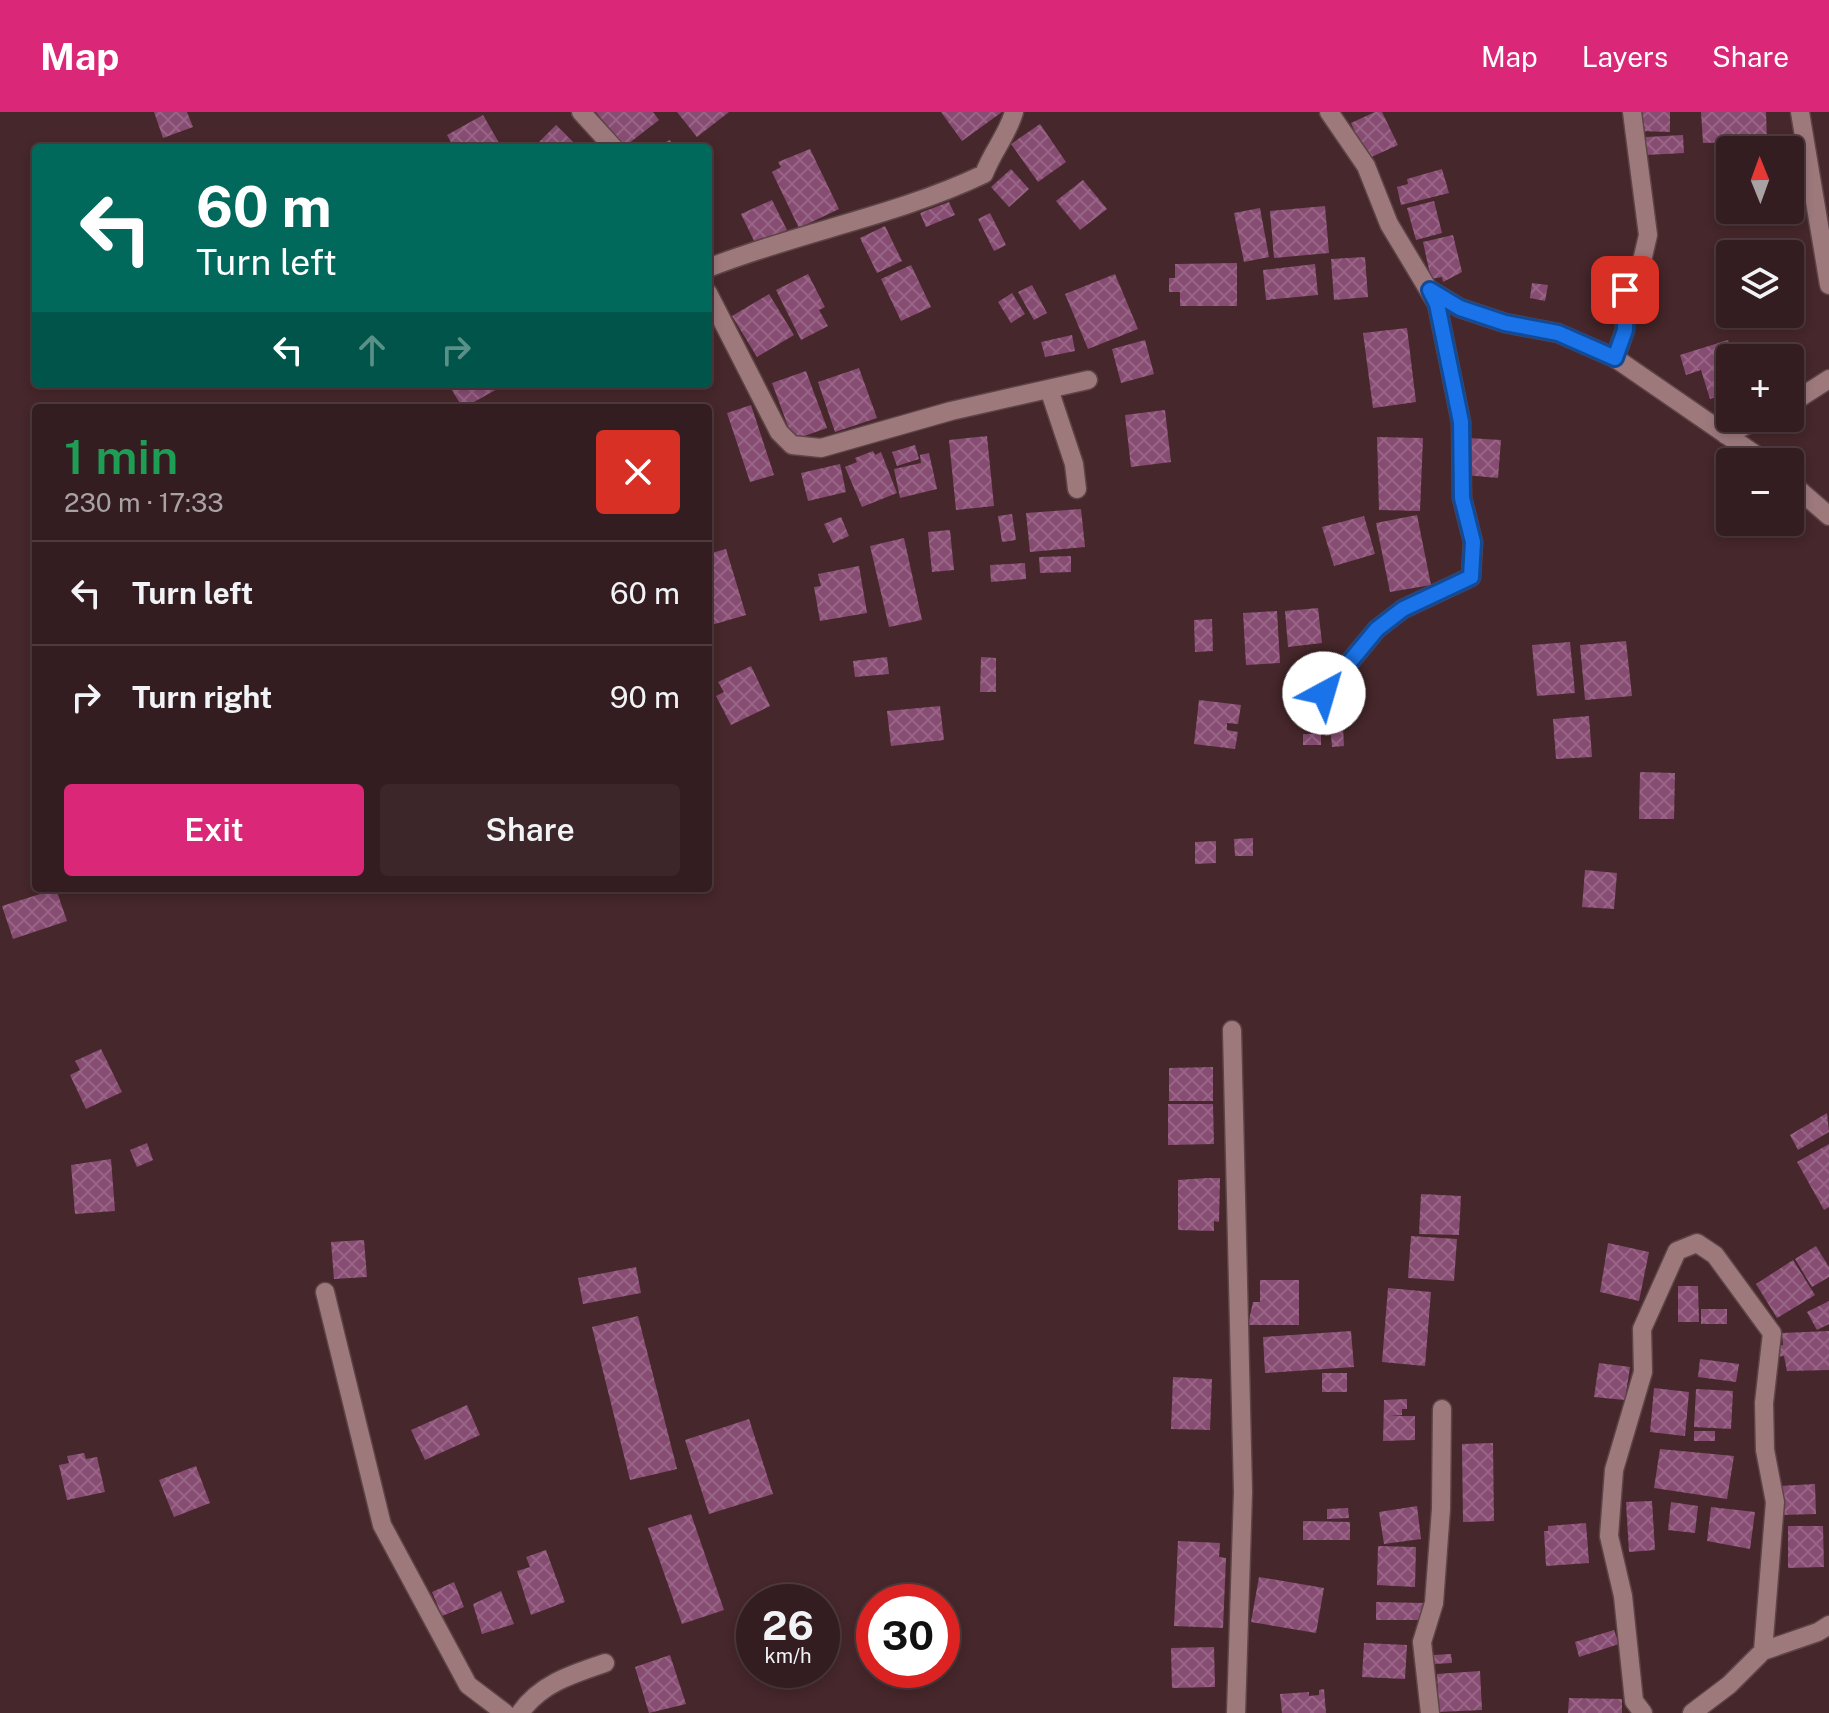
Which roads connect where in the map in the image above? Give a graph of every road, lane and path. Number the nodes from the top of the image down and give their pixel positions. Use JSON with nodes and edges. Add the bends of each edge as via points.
{"nodes":[{"id":1,"x":581,"y":112,"type":"edge"},
{"id":2,"x":1014,"y":112,"type":"edge"},
{"id":3,"x":1329,"y":112,"type":"edge"},
{"id":4,"x":1632,"y":112,"type":"edge"},
{"id":5,"x":1800,"y":112,"type":"edge"},
{"id":6,"x":610,"y":144,"type":"edge"},
{"id":7,"x":712,"y":266,"type":"edge"},
{"id":8,"x":1829,"y":285,"type":"edge"},
{"id":9,"x":1430,"y":290,"type":"junction"},
{"id":10,"x":712,"y":301,"type":"edge"},
{"id":11,"x":1615,"y":358,"type":"junction"},
{"id":12,"x":1829,"y":379,"type":"edge"},
{"id":13,"x":1088,"y":380,"type":"dead end"},
{"id":14,"x":1049,"y":389,"type":"junction"},
{"id":15,"x":1804,"y":395,"type":"edge"},
{"id":16,"x":1732,"y":432,"type":"edge"},
{"id":17,"x":1726,"y":435,"type":"junction"},
{"id":18,"x":1745,"y":448,"type":"edge"},
{"id":19,"x":1077,"y":489,"type":"dead end"},
{"id":20,"x":1804,"y":494,"type":"edge"},
{"id":21,"x":1829,"y":516,"type":"edge"},
{"id":22,"x":1324,"y":693,"type":"dead end"},
{"id":23,"x":1232,"y":1030,"type":"dead end"},
{"id":24,"x":325,"y":1292,"type":"dead end"},
{"id":25,"x":1442,"y":1409,"type":"dead end"},
{"id":26,"x":1829,"y":1625,"type":"edge"},
{"id":27,"x":1763,"y":1651,"type":"junction"},
{"id":28,"x":605,"y":1663,"type":"dead end"},
{"id":29,"x":505,"y":1713,"type":"edge"},
{"id":30,"x":520,"y":1713,"type":"edge"},
{"id":31,"x":1236,"y":1713,"type":"edge"},
{"id":32,"x":1430,"y":1713,"type":"edge"},
{"id":33,"x":1643,"y":1713,"type":"edge"},
{"id":34,"x":1692,"y":1713,"type":"edge"}],
"edges":[{"from":1,"to":6,"type":"street"},
{"from":2,"to":7,"type":"street","via":[[984,174],[932,199]]},
{"from":3,"to":9,"type":"street","via":[[1366,166],[1389,224]]},
{"from":4,"to":11,"type":"street","via":[[1648,235],[1642,261],[1625,290],[1625,330]]},
{"from":5,"to":8,"type":"street"},
{"from":9,"to":11,"type":"street","via":[[1460,308],[1558,333]]},
{"from":9,"to":22,"type":"street","via":[[1461,422],[1462,498],[1474,569],[1471,577],[1403,609],[1377,629]]},
{"from":10,"to":14,"type":"street","via":[[779,432],[792,445],[821,448]]},
{"from":11,"to":17,"type":"street"},
{"from":12,"to":15,"type":"street"},
{"from":13,"to":14,"type":"street"},
{"from":14,"to":19,"type":"street"},
{"from":16,"to":17,"type":"street"},
{"from":17,"to":18,"type":"street"},
{"from":20,"to":21,"type":"street"},
{"from":23,"to":31,"type":"street","via":[[1243,1492]]},
{"from":24,"to":29,"type":"street","via":[[382,1525],[468,1685]]},
{"from":25,"to":32,"type":"street","via":[[1435,1589],[1422,1642]]},
{"from":26,"to":27,"type":"street"},
{"from":27,"to":33,"type":"street","via":[[1775,1502],[1765,1450],[1764,1403],[1772,1333],[1715,1255],[1697,1243],[1677,1251],[1642,1329],[1643,1372],[1614,1470],[1609,1536],[1623,1596],[1634,1701]]},
{"from":27,"to":34,"type":"street"},
{"from":28,"to":30,"type":"street","via":[[533,1694]]}]}
